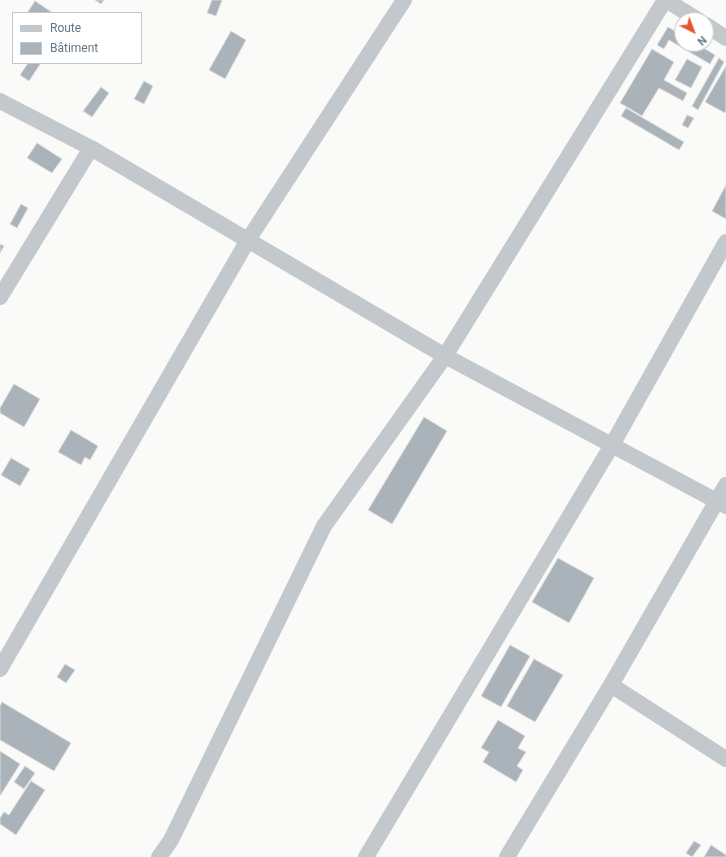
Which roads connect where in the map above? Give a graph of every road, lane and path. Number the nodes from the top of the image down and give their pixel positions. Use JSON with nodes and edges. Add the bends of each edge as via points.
{"nodes":[{"id":1,"x":404,"y":0,"type":"edge"},
{"id":2,"x":665,"y":0,"type":"edge"},
{"id":3,"x":685,"y":12,"type":"edge"},
{"id":4,"x":714,"y":30,"type":"edge"},
{"id":5,"x":726,"y":38,"type":"edge"},
{"id":6,"x":0,"y":101,"type":"edge"},
{"id":7,"x":91,"y":148,"type":"junction"},
{"id":8,"x":248,"y":240,"type":"junction"},
{"id":9,"x":726,"y":242,"type":"edge"},
{"id":10,"x":0,"y":297,"type":"edge"},
{"id":11,"x":445,"y":356,"type":"junction"},
{"id":12,"x":612,"y":445,"type":"junction"},
{"id":13,"x":726,"y":485,"type":"edge"},
{"id":14,"x":721,"y":504,"type":"edge"},
{"id":15,"x":0,"y":669,"type":"edge"},
{"id":16,"x":611,"y":685,"type":"junction"},
{"id":17,"x":726,"y":759,"type":"edge"},
{"id":18,"x":159,"y":857,"type":"edge"},
{"id":19,"x":366,"y":857,"type":"edge"},
{"id":20,"x":507,"y":857,"type":"edge"}],
"edges":[{"from":1,"to":8,"type":"street"},
{"from":2,"to":3,"type":"street"},
{"from":2,"to":11,"type":"street"},
{"from":4,"to":5,"type":"street"},
{"from":6,"to":7,"type":"street"},
{"from":7,"to":8,"type":"street"},
{"from":7,"to":10,"type":"street"},
{"from":8,"to":11,"type":"street"},
{"from":8,"to":15,"type":"street"},
{"from":9,"to":12,"type":"street"},
{"from":11,"to":12,"type":"street"},
{"from":11,"to":18,"type":"street","via":[[324,526],[171,840]]},
{"from":12,"to":14,"type":"street"},
{"from":12,"to":19,"type":"street"},
{"from":13,"to":14,"type":"street"},
{"from":14,"to":16,"type":"street"},
{"from":16,"to":17,"type":"street"},
{"from":16,"to":20,"type":"street"}]}
